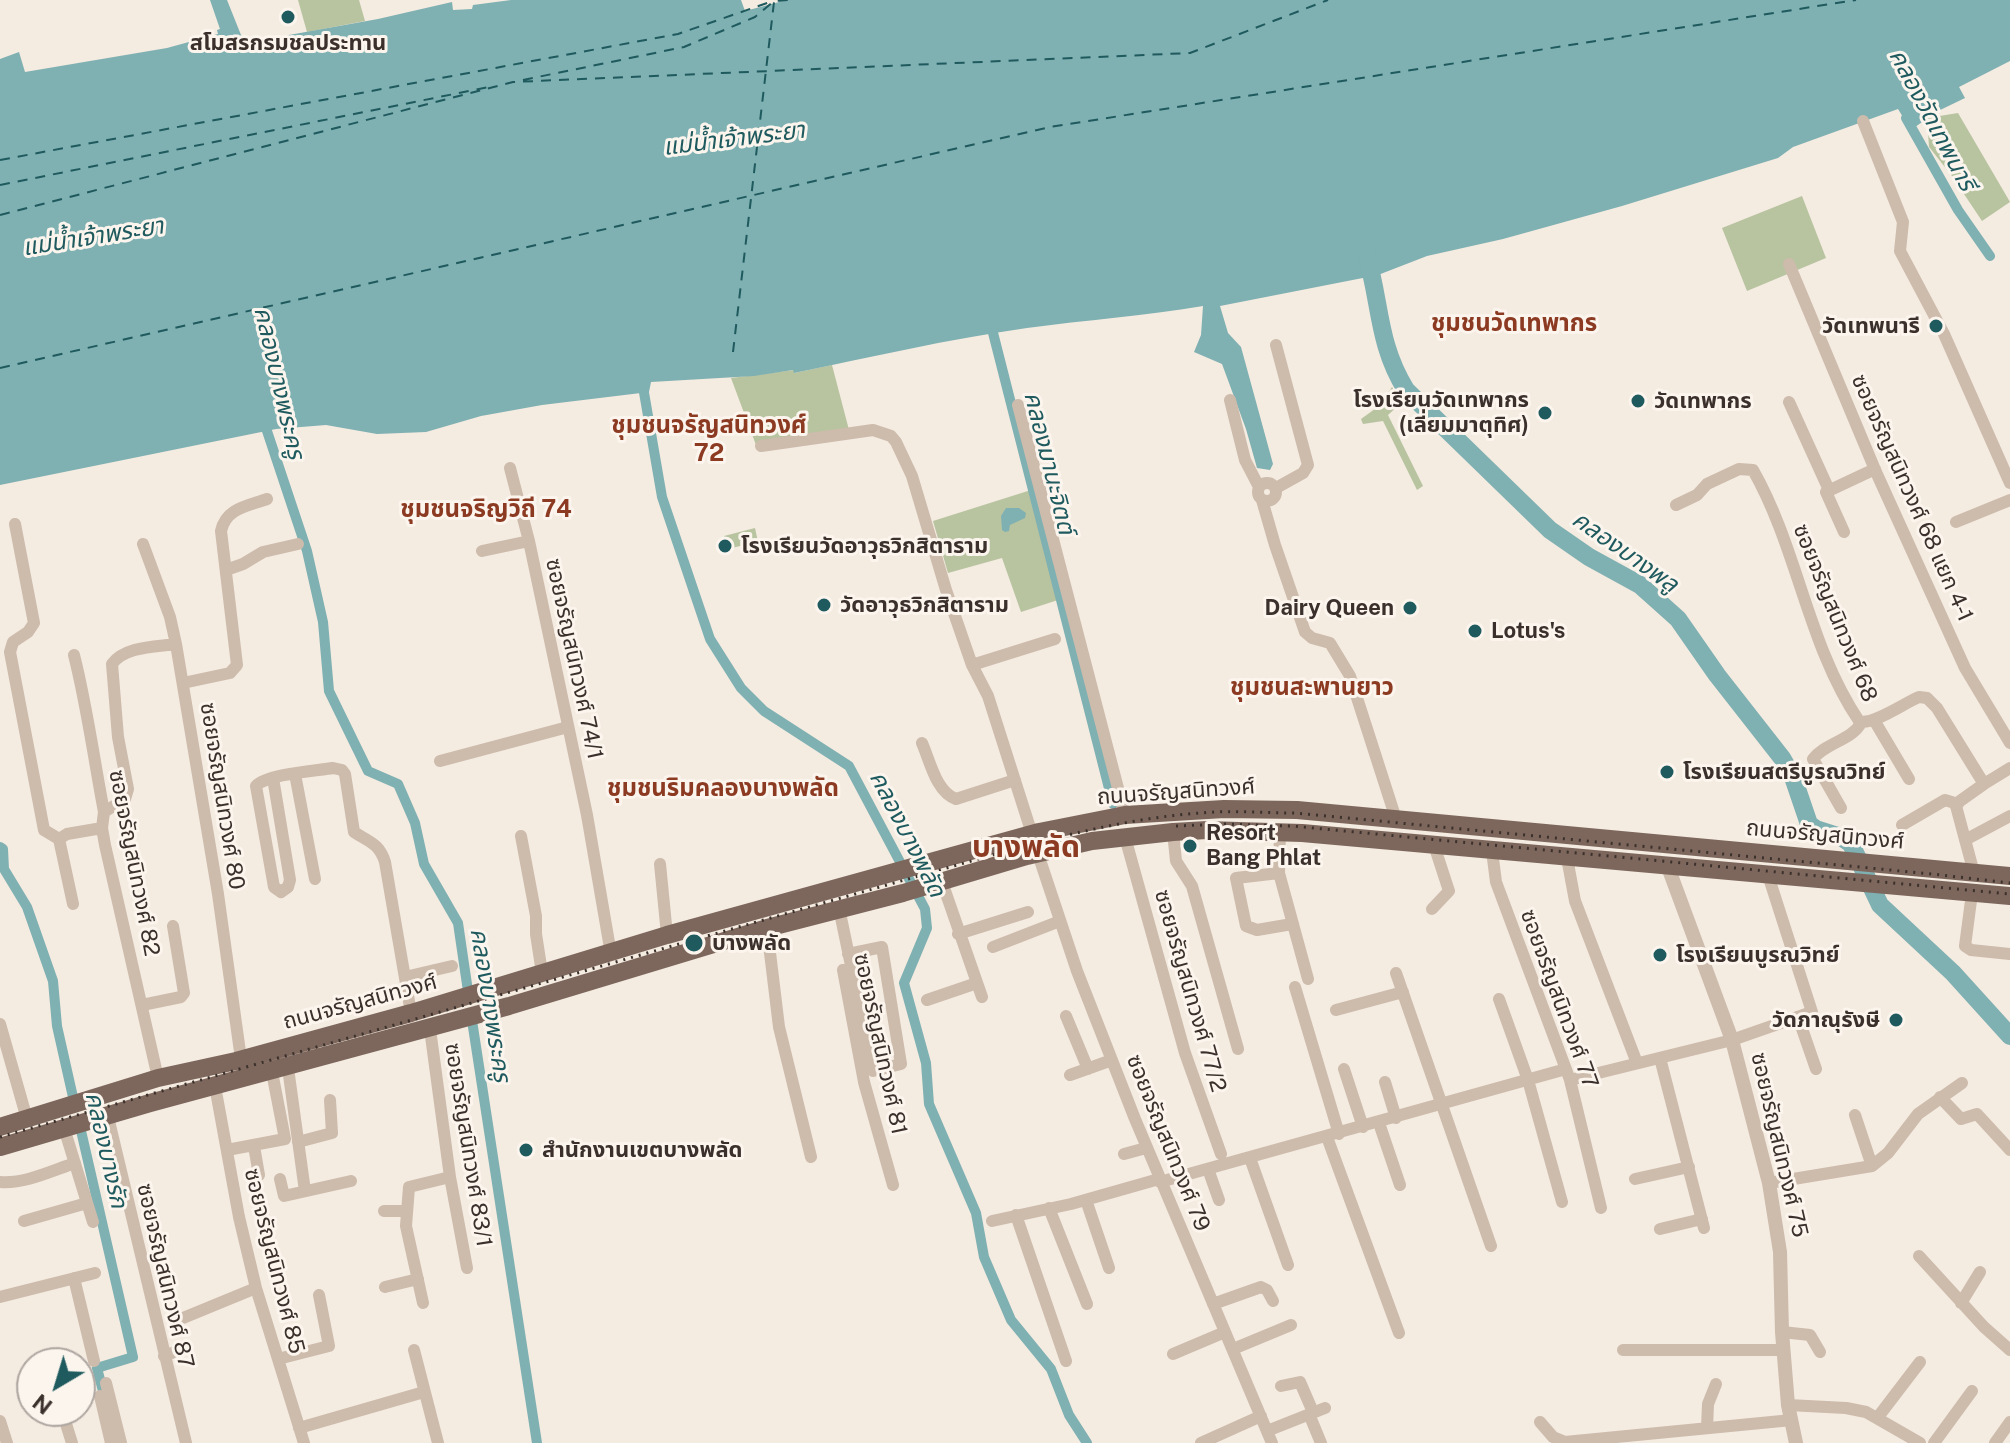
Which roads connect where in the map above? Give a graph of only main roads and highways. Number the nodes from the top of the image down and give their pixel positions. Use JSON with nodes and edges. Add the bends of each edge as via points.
{"nodes":[{"id":1,"x":2010,"y":876,"type":"edge"},
{"id":2,"x":2010,"y":896,"type":"edge"},
{"id":3,"x":726,"y":918,"type":"junction"},
{"id":4,"x":732,"y":939,"type":"junction"},
{"id":5,"x":0,"y":1127,"type":"edge"},
{"id":6,"x":0,"y":1147,"type":"edge"}],
"edges":[{"from":1,"to":3,"type":"main road","name":"ถนนจรัญสนิทวงศ์","via":[[1253,809],[1125,815],[1029,835]]},
{"from":2,"to":4,"type":"main road","name":"ถนนจรัญสนิทวงศ์","via":[[1280,831],[1207,830],[1092,841]]},
{"from":3,"to":4,"type":"main road"},
{"from":3,"to":5,"type":"main road","name":"ถนนจรัญสนิทวงศ์","via":[[468,997],[158,1078]]},
{"from":4,"to":6,"type":"main road","name":"ถนนจรัญสนิทวงศ์","via":[[430,1029]]}]}
